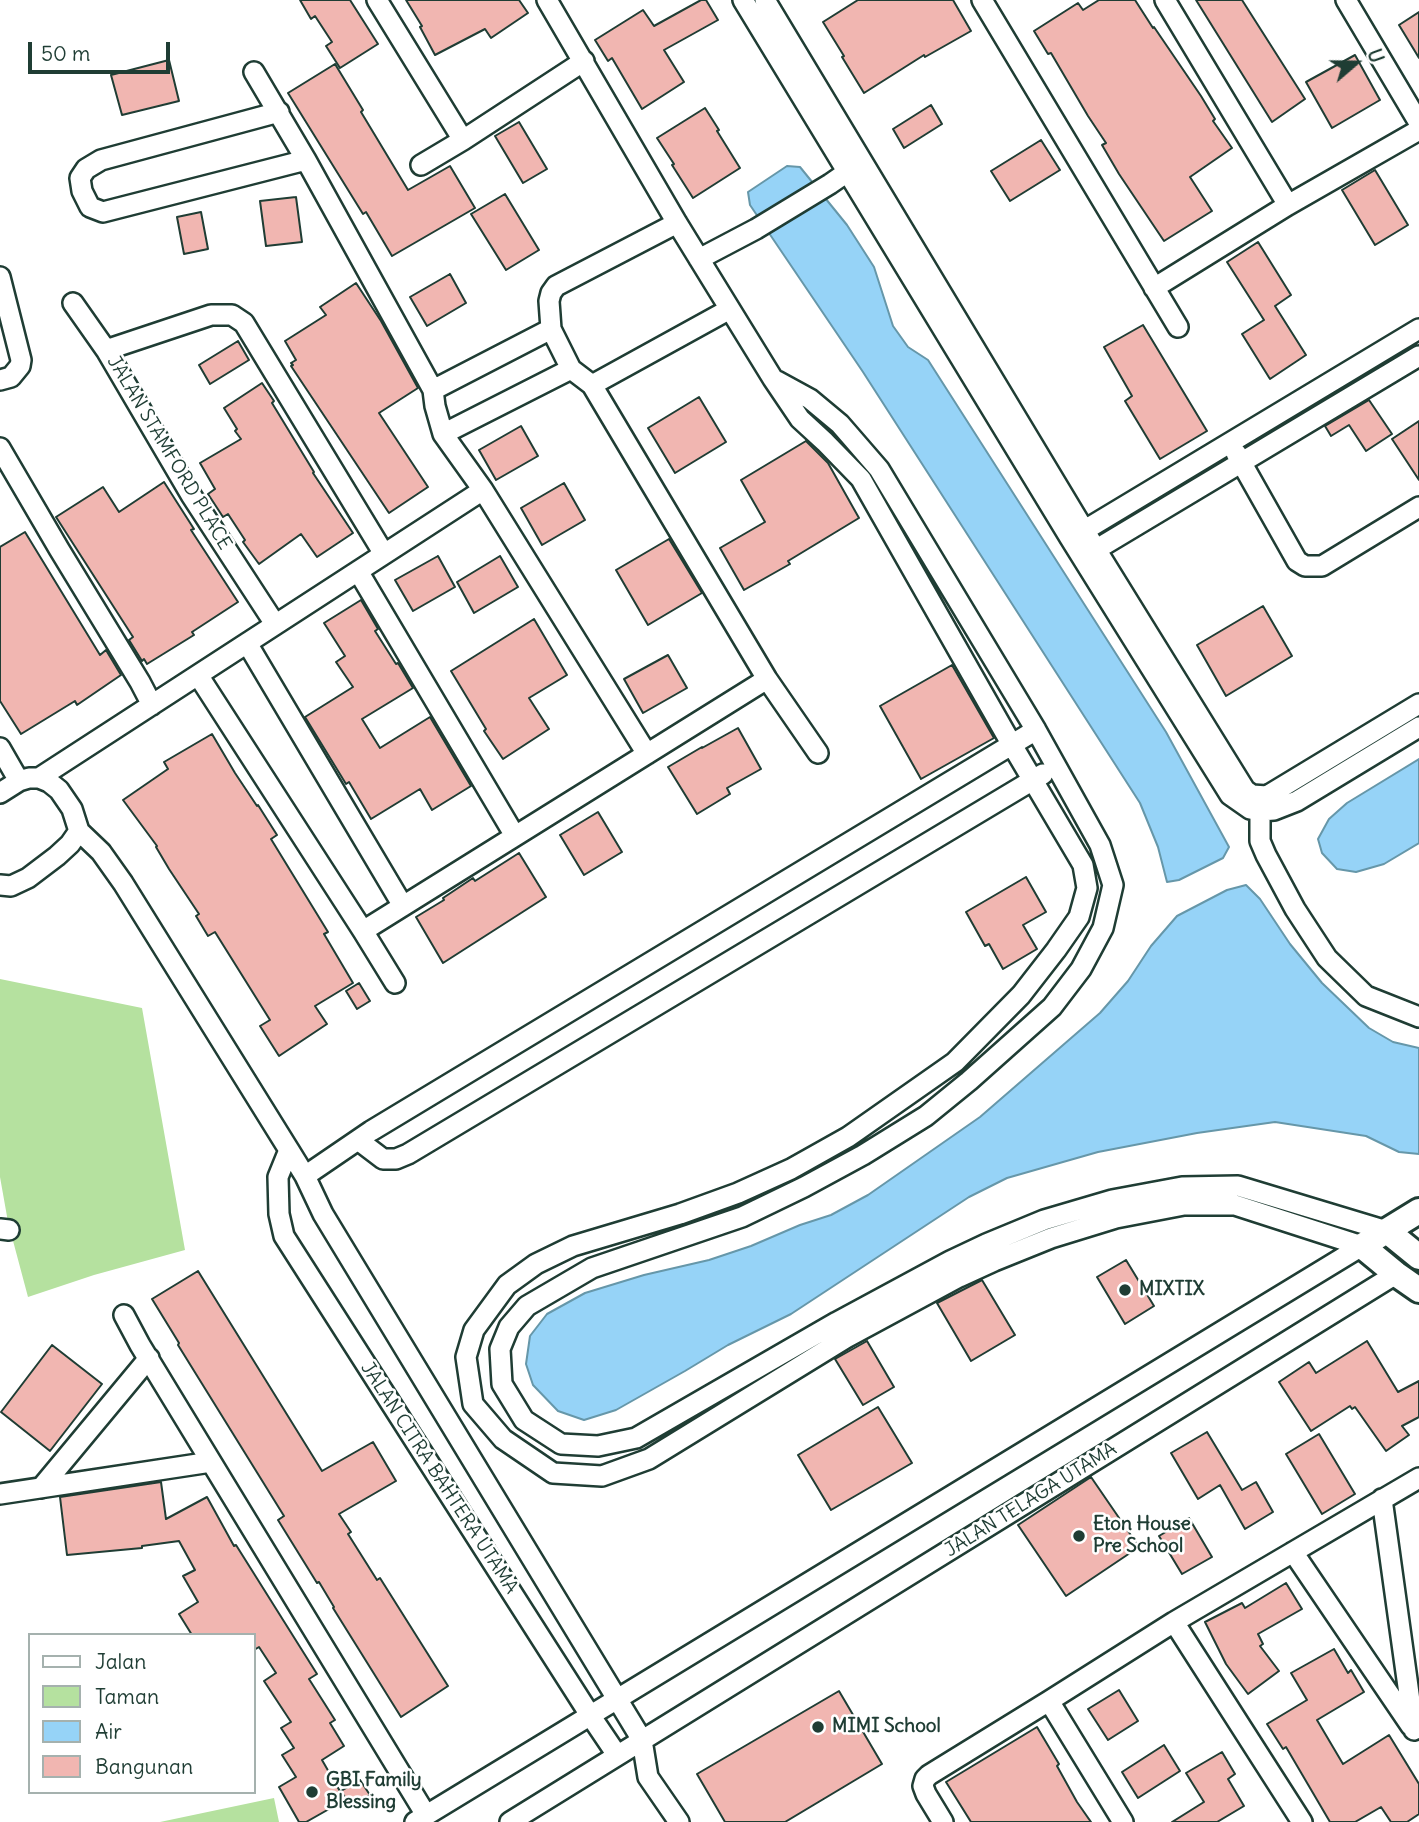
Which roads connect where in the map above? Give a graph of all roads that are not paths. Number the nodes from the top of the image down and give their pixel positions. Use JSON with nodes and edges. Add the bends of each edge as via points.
{"nodes":[{"id":1,"x":377,"y":0,"type":"edge"},
{"id":2,"x":547,"y":0,"type":"edge"},
{"id":3,"x":743,"y":0,"type":"edge"},
{"id":4,"x":765,"y":0,"type":"edge"},
{"id":5,"x":982,"y":0,"type":"edge"},
{"id":6,"x":1166,"y":0,"type":"edge"},
{"id":7,"x":1346,"y":0,"type":"edge"},
{"id":8,"x":584,"y":61,"type":"junction"},
{"id":9,"x":254,"y":72,"type":"dead end"},
{"id":10,"x":279,"y":112,"type":"junction"},
{"id":11,"x":1419,"y":124,"type":"edge"},
{"id":12,"x":1419,"y":130,"type":"edge"},
{"id":13,"x":463,"y":140,"type":"junction"},
{"id":14,"x":306,"y":160,"type":"junction"},
{"id":15,"x":421,"y":165,"type":"dead end"},
{"id":16,"x":855,"y":167,"type":"junction"},
{"id":17,"x":1288,"y":205,"type":"junction"},
{"id":18,"x":677,"y":223,"type":"junction"},
{"id":19,"x":699,"y":259,"type":"junction"},
{"id":20,"x":0,"y":279,"type":"edge"},
{"id":21,"x":1154,"y":288,"type":"junction"},
{"id":22,"x":74,"y":303,"type":"dead end"},
{"id":23,"x":730,"y":309,"type":"junction"},
{"id":24,"x":1178,"y":327,"type":"dead end"},
{"id":25,"x":551,"y":329,"type":"junction"},
{"id":26,"x":1419,"y":329,"type":"edge"},
{"id":27,"x":106,"y":350,"type":"junction"},
{"id":28,"x":1419,"y":356,"type":"edge"},
{"id":29,"x":571,"y":369,"type":"junction"},
{"id":30,"x":773,"y":379,"type":"junction"},
{"id":31,"x":0,"y":380,"type":"edge"},
{"id":32,"x":592,"y":385,"type":"junction"},
{"id":33,"x":433,"y":390,"type":"junction"},
{"id":34,"x":443,"y":434,"type":"junction"},
{"id":35,"x":1229,"y":443,"type":"junction"},
{"id":36,"x":0,"y":448,"type":"edge"},
{"id":37,"x":1241,"y":462,"type":"junction"},
{"id":38,"x":483,"y":490,"type":"junction"},
{"id":39,"x":1419,"y":508,"type":"edge"},
{"id":40,"x":1077,"y":534,"type":"junction"},
{"id":41,"x":384,"y":554,"type":"junction"},
{"id":42,"x":1090,"y":554,"type":"junction"},
{"id":43,"x":358,"y":571,"type":"junction"},
{"id":44,"x":275,"y":624,"type":"junction"},
{"id":45,"x":247,"y":643,"type":"junction"},
{"id":46,"x":198,"y":675,"type":"junction"},
{"id":47,"x":768,"y":679,"type":"junction"},
{"id":48,"x":1419,"y":704,"type":"edge"},
{"id":49,"x":152,"y":705,"type":"junction"},
{"id":50,"x":1419,"y":727,"type":"edge"},
{"id":51,"x":1036,"y":730,"type":"junction"},
{"id":52,"x":1012,"y":745,"type":"junction"},
{"id":53,"x":0,"y":748,"type":"edge"},
{"id":54,"x":818,"y":753,"type":"dead end"},
{"id":55,"x":647,"y":754,"type":"junction"},
{"id":56,"x":1056,"y":766,"type":"junction"},
{"id":57,"x":1032,"y":779,"type":"junction"},
{"id":58,"x":29,"y":780,"type":"junction"},
{"id":59,"x":0,"y":793,"type":"edge"},
{"id":60,"x":1260,"y":804,"type":"junction"},
{"id":61,"x":79,"y":831,"type":"junction"},
{"id":62,"x":516,"y":836,"type":"junction"},
{"id":63,"x":0,"y":885,"type":"edge"},
{"id":64,"x":403,"y":906,"type":"junction"},
{"id":65,"x":363,"y":931,"type":"junction"},
{"id":66,"x":394,"y":984,"type":"dead end"},
{"id":67,"x":1419,"y":1017,"type":"edge"},
{"id":68,"x":358,"y":1140,"type":"junction"},
{"id":69,"x":289,"y":1150,"type":"junction"},
{"id":70,"x":305,"y":1176,"type":"junction"},
{"id":71,"x":1419,"y":1211,"type":"edge"},
{"id":72,"x":1387,"y":1231,"type":"junction"},
{"id":73,"x":1362,"y":1246,"type":"junction"},
{"id":74,"x":1419,"y":1258,"type":"edge"},
{"id":75,"x":1396,"y":1275,"type":"junction"},
{"id":76,"x":1419,"y":1290,"type":"edge"},
{"id":77,"x":124,"y":1315,"type":"dead end"},
{"id":78,"x":149,"y":1358,"type":"junction"},
{"id":79,"x":211,"y":1462,"type":"junction"},
{"id":80,"x":1419,"y":1478,"type":"edge"},
{"id":81,"x":41,"y":1488,"type":"junction"},
{"id":82,"x":0,"y":1494,"type":"edge"},
{"id":83,"x":1382,"y":1499,"type":"junction"},
{"id":84,"x":1293,"y":1552,"type":"junction"},
{"id":85,"x":1174,"y":1622,"type":"junction"},
{"id":86,"x":617,"y":1698,"type":"junction"},
{"id":87,"x":1049,"y":1701,"type":"junction"},
{"id":88,"x":590,"y":1715,"type":"junction"},
{"id":89,"x":1417,"y":1734,"type":"edge"},
{"id":90,"x":642,"y":1740,"type":"junction"},
{"id":91,"x":617,"y":1755,"type":"junction"},
{"id":92,"x":420,"y":1819,"type":"edge"},
{"id":93,"x":510,"y":1822,"type":"edge"},
{"id":94,"x":678,"y":1822,"type":"edge"},
{"id":95,"x":943,"y":1822,"type":"edge"},
{"id":96,"x":1123,"y":1822,"type":"edge"},
{"id":97,"x":1302,"y":1822,"type":"edge"}],
"edges":[{"from":1,"to":13,"type":"street"},
{"from":2,"to":8,"type":"street"},
{"from":3,"to":16,"type":"street"},
{"from":4,"to":16,"type":"street"},
{"from":5,"to":21,"type":"street"},
{"from":6,"to":17,"type":"street"},
{"from":7,"to":11,"type":"street"},
{"from":8,"to":13,"type":"street"},
{"from":8,"to":18,"type":"street"},
{"from":9,"to":10,"type":"street"},
{"from":10,"to":14,"type":"street"},
{"from":10,"to":14,"type":"street","via":[[101,159],[80,178],[82,191],[90,207],[103,212]]},
{"from":12,"to":17,"type":"street"},
{"from":13,"to":15,"type":"street"},
{"from":14,"to":33,"type":"street"},
{"from":16,"to":19,"type":"street"},
{"from":16,"to":40,"type":"street"},
{"from":17,"to":21,"type":"street"},
{"from":18,"to":19,"type":"street"},
{"from":18,"to":25,"type":"street","via":[[556,286],[549,301]]},
{"from":19,"to":23,"type":"street"},
{"from":20,"to":31,"type":"street","via":[[21,360],[11,377]]},
{"from":21,"to":24,"type":"street"},
{"from":22,"to":27,"type":"street"},
{"from":23,"to":30,"type":"street"},
{"from":23,"to":32,"type":"street"},
{"from":25,"to":29,"type":"street"},
{"from":25,"to":33,"type":"street"},
{"from":26,"to":35,"type":"street"},
{"from":27,"to":41,"type":"street","name":"JALAN STAMFORD PLACE","via":[[211,315],[232,315],[244,323]]},
{"from":27,"to":44,"type":"street","name":"JALAN STAMFORD PLACE","via":[[191,495]]},
{"from":28,"to":37,"type":"street"},
{"from":29,"to":32,"type":"street"},
{"from":29,"to":34,"type":"street"},
{"from":30,"to":51,"type":"street","via":[[810,399],[840,424],[879,469]]},
{"from":30,"to":52,"type":"street","via":[[800,419],[861,479]]},
{"from":32,"to":47,"type":"street"},
{"from":33,"to":34,"type":"street"},
{"from":34,"to":38,"type":"street"},
{"from":35,"to":37,"type":"street"},
{"from":35,"to":40,"type":"street"},
{"from":36,"to":49,"type":"street"},
{"from":37,"to":39,"type":"street","via":[[1297,561],[1305,566],[1322,566]]},
{"from":37,"to":42,"type":"street"},
{"from":38,"to":41,"type":"street"},
{"from":38,"to":55,"type":"street"},
{"from":40,"to":42,"type":"street"},
{"from":41,"to":43,"type":"street"},
{"from":42,"to":60,"type":"street","via":[[1245,790]]},
{"from":43,"to":44,"type":"street"},
{"from":43,"to":62,"type":"street"},
{"from":44,"to":45,"type":"street"},
{"from":45,"to":46,"type":"street"},
{"from":45,"to":64,"type":"street"},
{"from":46,"to":49,"type":"street"},
{"from":46,"to":65,"type":"street"},
{"from":47,"to":54,"type":"street"},
{"from":47,"to":55,"type":"street"},
{"from":48,"to":60,"type":"street","via":[[1266,796]]},
{"from":49,"to":58,"type":"street"},
{"from":50,"to":60,"type":"street","via":[[1297,801],[1274,810]]},
{"from":51,"to":52,"type":"street"},
{"from":51,"to":56,"type":"street"},
{"from":52,"to":57,"type":"street"},
{"from":52,"to":68,"type":"street"},
{"from":53,"to":58,"type":"street"},
{"from":55,"to":62,"type":"street"},
{"from":56,"to":57,"type":"street"},
{"from":56,"to":72,"type":"street","via":[[1100,845],[1113,885],[1103,928],[1081,969],[1052,1007],[926,1116],[863,1155],[742,1217],[592,1268],[527,1306],[509,1327],[500,1349],[502,1384],[524,1420],[561,1444],[598,1446],[636,1438],[950,1261],[1044,1220],[1112,1200],[1182,1187],[1238,1186]]},
{"from":57,"to":68,"type":"street","via":[[408,1154],[383,1159]]},
{"from":57,"to":73,"type":"street","via":[[1083,866],[1087,888],[1079,917],[1021,995],[955,1062],[848,1137],[738,1193],[573,1246],[507,1285],[474,1330],[466,1357],[473,1404],[503,1438],[553,1473],[602,1476],[649,1459],[846,1338],[959,1277],[1051,1238],[1116,1218],[1184,1205],[1236,1205]]},
{"from":58,"to":59,"type":"street"},
{"from":58,"to":61,"type":"street","via":[[49,782],[59,790]]},
{"from":60,"to":67,"type":"street","via":[[1260,841],[1266,855],[1328,958],[1366,996]]},
{"from":61,"to":63,"type":"street","via":[[28,878],[11,886]]},
{"from":61,"to":69,"type":"street","name":"JALAN CITRA BAHTERA UTAMA","via":[[123,883]]},
{"from":62,"to":64,"type":"street"},
{"from":64,"to":65,"type":"street"},
{"from":65,"to":66,"type":"street"},
{"from":68,"to":70,"type":"street"},
{"from":69,"to":70,"type":"street","name":"JALAN CITRA BAHTERA UTAMA"},
{"from":69,"to":88,"type":"street","name":"JALAN CITRA BAHTERA UTAMA","via":[[278,1177],[284,1236]]},
{"from":70,"to":86,"type":"street","name":"JALAN CITRA BAHTERA UTAMA","via":[[323,1214]]},
{"from":71,"to":72,"type":"main road"},
{"from":72,"to":73,"type":"main road"},
{"from":72,"to":74,"type":"main road"},
{"from":73,"to":75,"type":"main road"},
{"from":73,"to":86,"type":"street"},
{"from":74,"to":75,"type":"main road","name":"JALAN TELAGA UTAMA"},
{"from":75,"to":76,"type":"main road"},
{"from":75,"to":90,"type":"street","name":"JALAN TELAGA UTAMA"},
{"from":77,"to":78,"type":"street"},
{"from":78,"to":79,"type":"street"},
{"from":78,"to":81,"type":"street"},
{"from":79,"to":81,"type":"street"},
{"from":79,"to":92,"type":"street"},
{"from":80,"to":83,"type":"street"},
{"from":81,"to":82,"type":"street"},
{"from":83,"to":84,"type":"street"},
{"from":83,"to":89,"type":"street"},
{"from":84,"to":85,"type":"street"},
{"from":84,"to":89,"type":"street"},
{"from":85,"to":87,"type":"street"},
{"from":85,"to":97,"type":"street"},
{"from":86,"to":88,"type":"street"},
{"from":86,"to":90,"type":"street","name":"JALAN CITRA BAHTERA UTAMA"},
{"from":87,"to":95,"type":"street","via":[[925,1779],[926,1794]]},
{"from":87,"to":96,"type":"street"},
{"from":88,"to":91,"type":"street","name":"JALAN CITRA BAHTERA UTAMA"},
{"from":88,"to":92,"type":"street"},
{"from":90,"to":91,"type":"street","name":"JALAN TELAGA UTAMA"},
{"from":90,"to":94,"type":"street","via":[[648,1777]]},
{"from":91,"to":93,"type":"street","name":"JALAN TELAGA UTAMA"}]}
